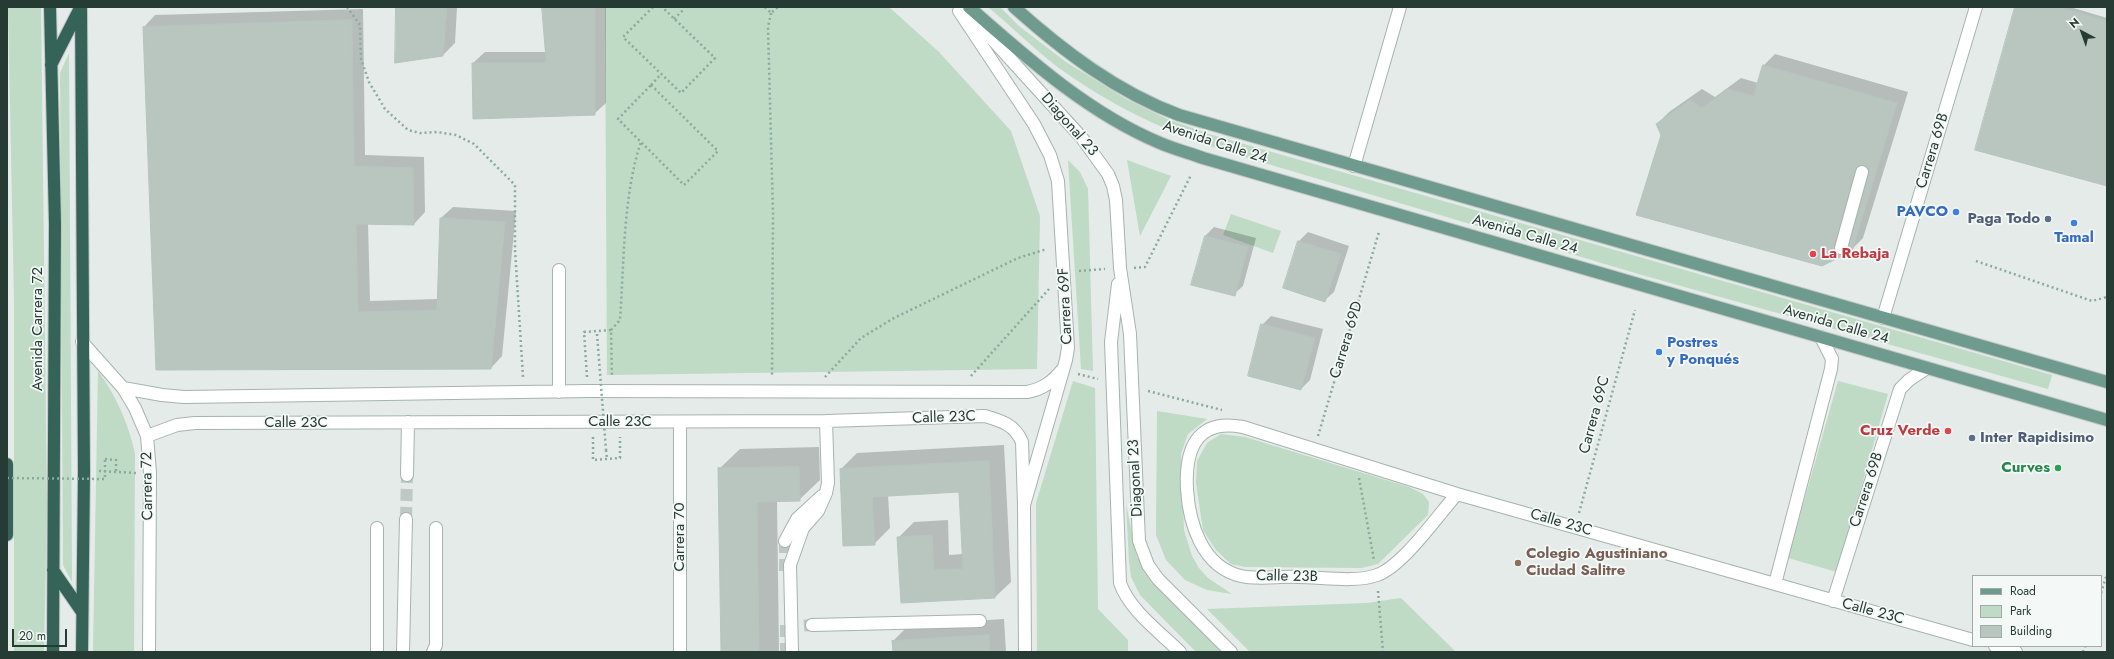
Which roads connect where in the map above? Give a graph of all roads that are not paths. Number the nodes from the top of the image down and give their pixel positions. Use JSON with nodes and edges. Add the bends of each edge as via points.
{"nodes":[{"id":1,"x":50,"y":7,"type":"edge"},
{"id":2,"x":80,"y":7,"type":"edge"},
{"id":3,"x":956,"y":7,"type":"edge"},
{"id":4,"x":963,"y":7,"type":"edge"},
{"id":5,"x":970,"y":7,"type":"edge"},
{"id":6,"x":1014,"y":7,"type":"edge"},
{"id":7,"x":1400,"y":7,"type":"edge"},
{"id":8,"x":1976,"y":7,"type":"edge"},
{"id":9,"x":51,"y":66,"type":"junction"},
{"id":10,"x":1354,"y":166,"type":"junction"},
{"id":11,"x":1862,"y":172,"type":"dead end"},
{"id":12,"x":1840,"y":248,"type":"dead end"},
{"id":13,"x":1120,"y":268,"type":"junction"},
{"id":14,"x":559,"y":270,"type":"dead end"},
{"id":15,"x":1883,"y":318,"type":"junction"},
{"id":16,"x":1821,"y":337,"type":"junction"},
{"id":17,"x":82,"y":342,"type":"junction"},
{"id":18,"x":1927,"y":368,"type":"junction"},
{"id":19,"x":1062,"y":370,"type":"junction"},
{"id":20,"x":2094,"y":378,"type":"junction"},
{"id":21,"x":2107,"y":382,"type":"edge"},
{"id":22,"x":2107,"y":387,"type":"edge"},
{"id":23,"x":123,"y":388,"type":"junction"},
{"id":24,"x":560,"y":392,"type":"junction"},
{"id":25,"x":2107,"y":420,"type":"edge"},
{"id":26,"x":826,"y":421,"type":"junction"},
{"id":27,"x":408,"y":422,"type":"junction"},
{"id":28,"x":680,"y":422,"type":"junction"},
{"id":29,"x":1243,"y":427,"type":"joint"},
{"id":30,"x":146,"y":436,"type":"junction"},
{"id":31,"x":7,"y":464,"type":"edge"},
{"id":32,"x":407,"y":475,"type":"tunnel mouth"},
{"id":33,"x":826,"y":493,"type":"junction"},
{"id":34,"x":1457,"y":494,"type":"junction"},
{"id":35,"x":1024,"y":505,"type":"junction"},
{"id":36,"x":406,"y":519,"type":"tunnel mouth"},
{"id":37,"x":377,"y":528,"type":"dead end"},
{"id":38,"x":436,"y":528,"type":"dead end"},
{"id":39,"x":7,"y":534,"type":"edge"},
{"id":40,"x":785,"y":541,"type":"tunnel mouth"},
{"id":41,"x":53,"y":570,"type":"junction"},
{"id":42,"x":1775,"y":584,"type":"junction"},
{"id":43,"x":1833,"y":601,"type":"junction"},
{"id":44,"x":82,"y":612,"type":"junction"},
{"id":45,"x":980,"y":621,"type":"dead end"},
{"id":46,"x":812,"y":625,"type":"tunnel mouth"},
{"id":47,"x":1972,"y":640,"type":"edge"},
{"id":48,"x":1998,"y":647,"type":"edge"},
{"id":49,"x":53,"y":652,"type":"edge"},
{"id":50,"x":82,"y":652,"type":"edge"},
{"id":51,"x":149,"y":652,"type":"edge"},
{"id":52,"x":377,"y":652,"type":"edge"},
{"id":53,"x":403,"y":652,"type":"edge"},
{"id":54,"x":433,"y":652,"type":"edge"},
{"id":55,"x":680,"y":652,"type":"edge"},
{"id":56,"x":792,"y":652,"type":"edge"},
{"id":57,"x":1025,"y":652,"type":"edge"},
{"id":58,"x":1180,"y":652,"type":"edge"},
{"id":59,"x":1232,"y":652,"type":"edge"},
{"id":60,"x":2016,"y":652,"type":"edge"}],
"edges":[{"from":1,"to":9,"type":"highway","name":"Avenida Carrera 72"},
{"from":2,"to":9,"type":"highway"},
{"from":2,"to":17,"type":"highway"},
{"from":3,"to":19,"type":"street","name":"Carrera 69F","via":[[1034,124],[1050,154],[1058,181],[1068,348]]},
{"from":4,"to":13,"type":"street","name":"Diagonal 23","via":[[1082,138],[1108,174],[1114,186],[1116,200]]},
{"from":5,"to":16,"type":"main road","name":"Avenida Calle 24","via":[[1047,74],[1095,107],[1160,143],[1203,158]]},
{"from":6,"to":10,"type":"main road","name":"Avenida Calle 24","via":[[1062,47],[1135,96],[1155,106],[1217,127]]},
{"from":7,"to":10,"type":"street"},
{"from":8,"to":15,"type":"street","name":"Carrera 69B"},
{"from":9,"to":41,"type":"highway","name":"Avenida Carrera 72","via":[[55,224]]},
{"from":10,"to":15,"type":"main road","name":"Avenida Calle 24"},
{"from":11,"to":12,"type":"street"},
{"from":13,"to":58,"type":"street","name":"Diagonal 23","via":[[1111,342],[1120,583],[1133,605]]},
{"from":13,"to":59,"type":"street","name":"Diagonal 23","via":[[1130,334],[1139,541],[1148,565],[1158,579]]},
{"from":14,"to":24,"type":"street"},
{"from":15,"to":20,"type":"main road","name":"Avenida Calle 24"},
{"from":16,"to":18,"type":"main road","name":"Avenida Calle 24"},
{"from":16,"to":42,"type":"street","via":[[1832,359],[1831,369]]},
{"from":17,"to":23,"type":"street","name":"Carrera 72"},
{"from":17,"to":44,"type":"highway"},
{"from":18,"to":25,"type":"main road","name":"Avenida Calle 24"},
{"from":18,"to":43,"type":"street","name":"Carrera 69B","via":[[1900,389]]},
{"from":19,"to":24,"type":"street","name":"Calle 23C","via":[[1052,382],[1035,390]]},
{"from":19,"to":35,"type":"street","name":"Carrera 69F"},
{"from":20,"to":21,"type":"main road","name":"Avenida Calle 24"},
{"from":20,"to":22,"type":"main road"},
{"from":23,"to":24,"type":"street","name":"Calle 23C","via":[[184,397]]},
{"from":23,"to":30,"type":"street","name":"Carrera 72","via":[[135,408]]},
{"from":26,"to":28,"type":"street","name":"Calle 23C"},
{"from":26,"to":33,"type":"street"},
{"from":26,"to":35,"type":"street","name":"Calle 23C","via":[[985,416],[1002,421],[1012,426],[1022,442]]},
{"from":27,"to":28,"type":"street","name":"Calle 23C"},
{"from":27,"to":30,"type":"street","name":"Calle 23C","via":[[195,423],[178,425]]},
{"from":27,"to":32,"type":"street"},
{"from":28,"to":55,"type":"street","name":"Carrera 70"},
{"from":29,"to":34,"type":"street","name":"Calle 23C"},
{"from":29,"to":34,"type":"street","name":"Calle 23B","via":[[1231,424],[1209,429],[1202,434],[1192,446],[1186,473],[1189,510],[1195,532],[1206,552],[1223,568],[1241,576],[1348,579],[1377,575],[1396,564]]},
{"from":30,"to":51,"type":"street","name":"Carrera 72","via":[[150,473]]},
{"from":31,"to":39,"type":"highway"},
{"from":33,"to":40,"type":"street","via":[[798,519]]},
{"from":33,"to":56,"type":"street","via":[[818,511],[803,528],[790,565]]},
{"from":34,"to":42,"type":"street","name":"Calle 23C"},
{"from":35,"to":57,"type":"street","name":"Carrera 69F"},
{"from":36,"to":53,"type":"street"},
{"from":37,"to":52,"type":"street"},
{"from":38,"to":54,"type":"street","via":[[436,645]]},
{"from":41,"to":44,"type":"highway"},
{"from":41,"to":49,"type":"highway","name":"Avenida Carrera 72"},
{"from":42,"to":43,"type":"street","name":"Calle 23C"},
{"from":43,"to":47,"type":"street","name":"Calle 23C"},
{"from":44,"to":50,"type":"highway"},
{"from":45,"to":46,"type":"street"},
{"from":48,"to":60,"type":"street"}]}
